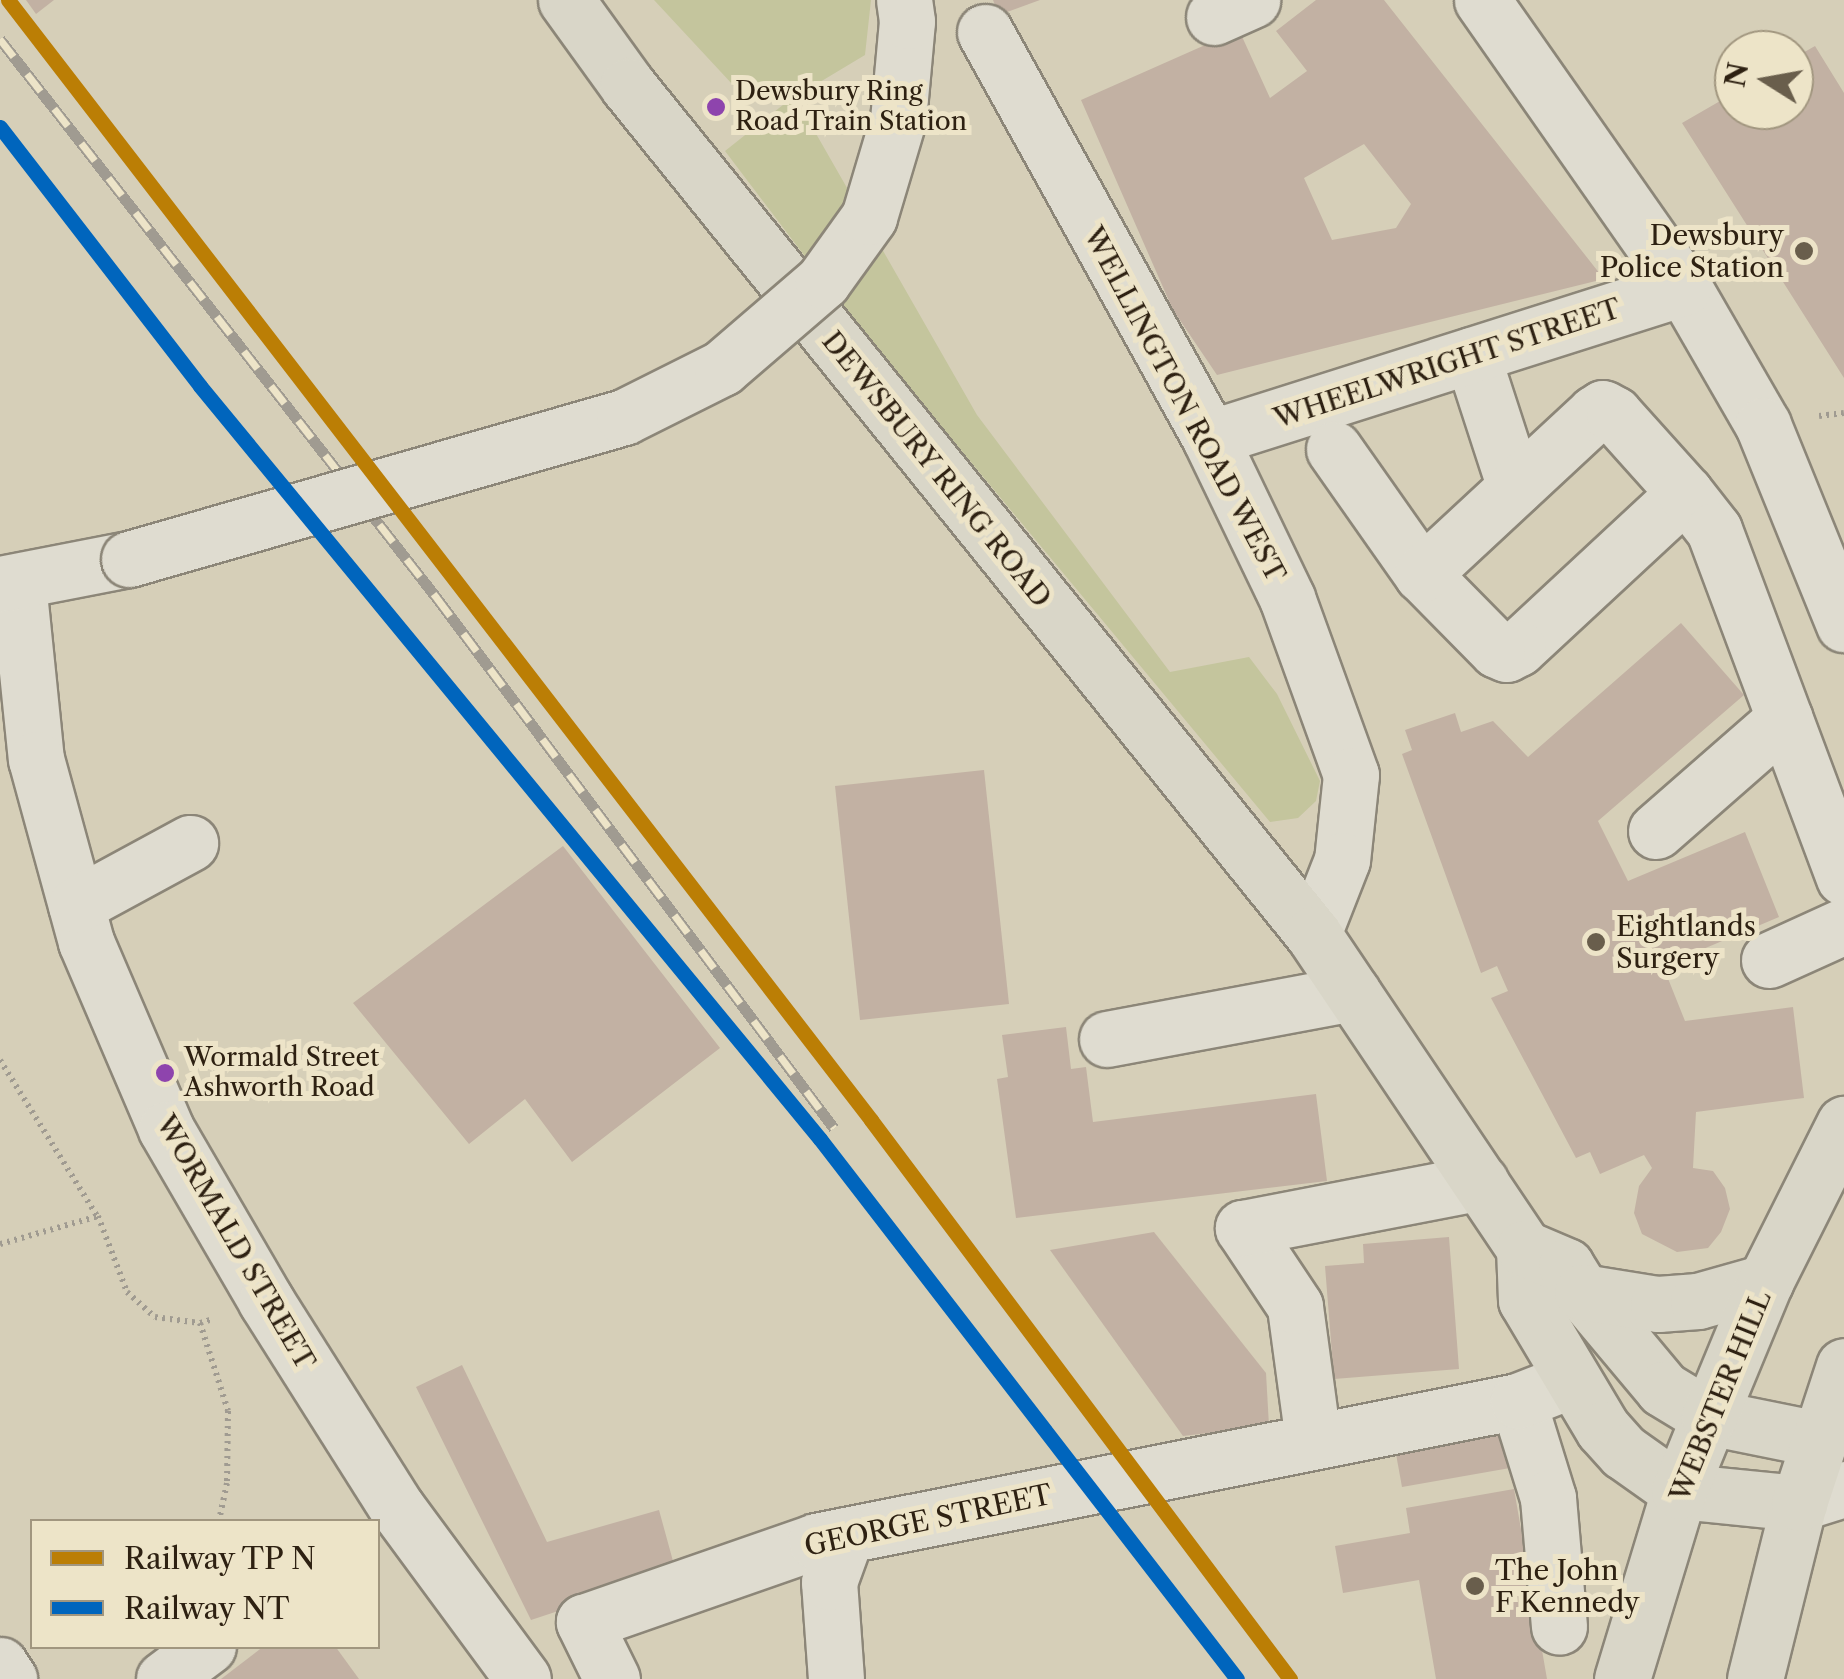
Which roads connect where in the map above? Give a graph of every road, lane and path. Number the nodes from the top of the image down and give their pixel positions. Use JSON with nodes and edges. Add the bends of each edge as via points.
{"nodes":[{"id":1,"x":566,"y":0,"type":"edge"},
{"id":2,"x":904,"y":0,"type":"edge"},
{"id":3,"x":1482,"y":0,"type":"edge"},
{"id":4,"x":984,"y":32,"type":"dead end"},
{"id":5,"x":1684,"y":288,"type":"junction"},
{"id":6,"x":1490,"y":350,"type":"junction"},
{"id":7,"x":1210,"y":438,"type":"junction"},
{"id":8,"x":1334,"y":450,"type":"dead end"},
{"id":9,"x":1528,"y":475,"type":"junction"},
{"id":10,"x":1686,"y":493,"type":"junction"},
{"id":11,"x":1422,"y":574,"type":"junction"},
{"id":12,"x":9,"y":584,"type":"edge"},
{"id":13,"x":1844,"y":624,"type":"edge"},
{"id":14,"x":1785,"y":718,"type":"junction"},
{"id":15,"x":1656,"y":831,"type":"dead end"},
{"id":16,"x":190,"y":843,"type":"dead end"},
{"id":17,"x":1844,"y":877,"type":"edge"},
{"id":18,"x":76,"y":904,"type":"junction"},
{"id":19,"x":1844,"y":926,"type":"edge"},
{"id":20,"x":1313,"y":934,"type":"junction"},
{"id":21,"x":1769,"y":960,"type":"dead end"},
{"id":22,"x":1353,"y":993,"type":"junction"},
{"id":23,"x":1107,"y":1039,"type":"dead end"},
{"id":24,"x":0,"y":1060,"type":"edge"},
{"id":25,"x":1844,"y":1124,"type":"edge"},
{"id":26,"x":1481,"y":1182,"type":"junction"},
{"id":27,"x":98,"y":1216,"type":"junction"},
{"id":28,"x":0,"y":1244,"type":"edge"},
{"id":29,"x":1524,"y":1248,"type":"junction"},
{"id":30,"x":1766,"y":1282,"type":"junction"},
{"id":31,"x":1582,"y":1292,"type":"junction"},
{"id":32,"x":1844,"y":1366,"type":"edge"},
{"id":33,"x":1572,"y":1380,"type":"junction"},
{"id":34,"x":1518,"y":1401,"type":"junction"},
{"id":35,"x":1709,"y":1417,"type":"junction"},
{"id":36,"x":1313,"y":1440,"type":"junction"},
{"id":37,"x":1831,"y":1446,"type":"edge"},
{"id":38,"x":1679,"y":1491,"type":"junction"},
{"id":39,"x":1822,"y":1496,"type":"edge"},
{"id":40,"x":387,"y":1515,"type":"edge"},
{"id":41,"x":221,"y":1519,"type":"edge"},
{"id":42,"x":819,"y":1530,"type":"junction"},
{"id":43,"x":1559,"y":1627,"type":"dead end"},
{"id":44,"x":204,"y":1649,"type":"edge"},
{"id":45,"x":0,"y":1666,"type":"edge"},
{"id":46,"x":9,"y":1679,"type":"edge"},
{"id":47,"x":164,"y":1679,"type":"edge"},
{"id":48,"x":522,"y":1679,"type":"edge"},
{"id":49,"x":612,"y":1679,"type":"edge"},
{"id":50,"x":836,"y":1679,"type":"edge"},
{"id":51,"x":1622,"y":1679,"type":"edge"},
{"id":52,"x":1755,"y":1679,"type":"edge"}],
"edges":[{"from":1,"to":20,"type":"highway","name":"DEWSBURY RING ROAD","via":[[628,86]]},
{"from":2,"to":12,"type":"street","bridge":true,"via":[[898,120],[869,216],[823,281],[722,368],[624,417],[128,559]]},
{"from":3,"to":5,"type":"street"},
{"from":4,"to":7,"type":"street","name":"WELLINGTON ROAD WEST"},
{"from":5,"to":6,"type":"street","name":"WHEELWRIGHT STREET"},
{"from":5,"to":13,"type":"street","via":[[1763,425]]},
{"from":6,"to":7,"type":"street","name":"WHEELWRIGHT STREET"},
{"from":6,"to":9,"type":"street"},
{"from":7,"to":20,"type":"street","name":"WELLINGTON ROAD WEST","via":[[1287,598],[1351,775],[1342,860]]},
{"from":8,"to":11,"type":"street"},
{"from":9,"to":10,"type":"street","via":[[1603,408]]},
{"from":9,"to":11,"type":"street"},
{"from":10,"to":11,"type":"street","via":[[1506,654]]},
{"from":10,"to":14,"type":"street","via":[[1714,530]]},
{"from":12,"to":18,"type":"street","name":"WORMALD STREET","via":[[36,759]]},
{"from":14,"to":15,"type":"street"},
{"from":14,"to":17,"type":"street"},
{"from":16,"to":18,"type":"street"},
{"from":18,"to":40,"type":"street","name":"WORMALD STREET","via":[[166,1129]]},
{"from":19,"to":21,"type":"street"},
{"from":20,"to":22,"type":"highway"},
{"from":22,"to":23,"type":"street"},
{"from":22,"to":26,"type":"highway"},
{"from":24,"to":27,"type":"path"},
{"from":25,"to":30,"type":"highway","name":"WEBSTER HILL"},
{"from":26,"to":29,"type":"highway"},
{"from":26,"to":36,"type":"street","via":[[1242,1228],[1295,1306]]},
{"from":27,"to":28,"type":"path"},
{"from":27,"to":41,"type":"path","via":[[127,1292],[155,1317],[200,1323],[228,1410]]},
{"from":29,"to":31,"type":"highway","via":[[1566,1266]]},
{"from":29,"to":33,"type":"highway","via":[[1526,1300]]},
{"from":30,"to":31,"type":"highway","via":[[1698,1301],[1658,1304]]},
{"from":30,"to":35,"type":"highway","name":"WEBSTER HILL"},
{"from":31,"to":35,"type":"highway","via":[[1663,1389]]},
{"from":32,"to":37,"type":"highway"},
{"from":33,"to":34,"type":"street"},
{"from":33,"to":38,"type":"highway","via":[[1624,1452]]},
{"from":34,"to":36,"type":"street","name":"GEORGE STREET"},
{"from":34,"to":43,"type":"street","via":[[1548,1498]]},
{"from":35,"to":37,"type":"highway"},
{"from":35,"to":38,"type":"highway","name":"WEBSTER HILL"},
{"from":36,"to":42,"type":"street","name":"GEORGE STREET"},
{"from":37,"to":39,"type":"highway"},
{"from":38,"to":39,"type":"highway"},
{"from":38,"to":51,"type":"highway","name":"WEBSTER HILL"},
{"from":39,"to":52,"type":"highway"},
{"from":40,"to":48,"type":"street","name":"WORMALD STREET"},
{"from":42,"to":49,"type":"street","name":"GEORGE STREET","via":[[584,1622]]},
{"from":42,"to":50,"type":"street","via":[[830,1582]]},
{"from":44,"to":47,"type":"street"},
{"from":45,"to":46,"type":"street"}]}
